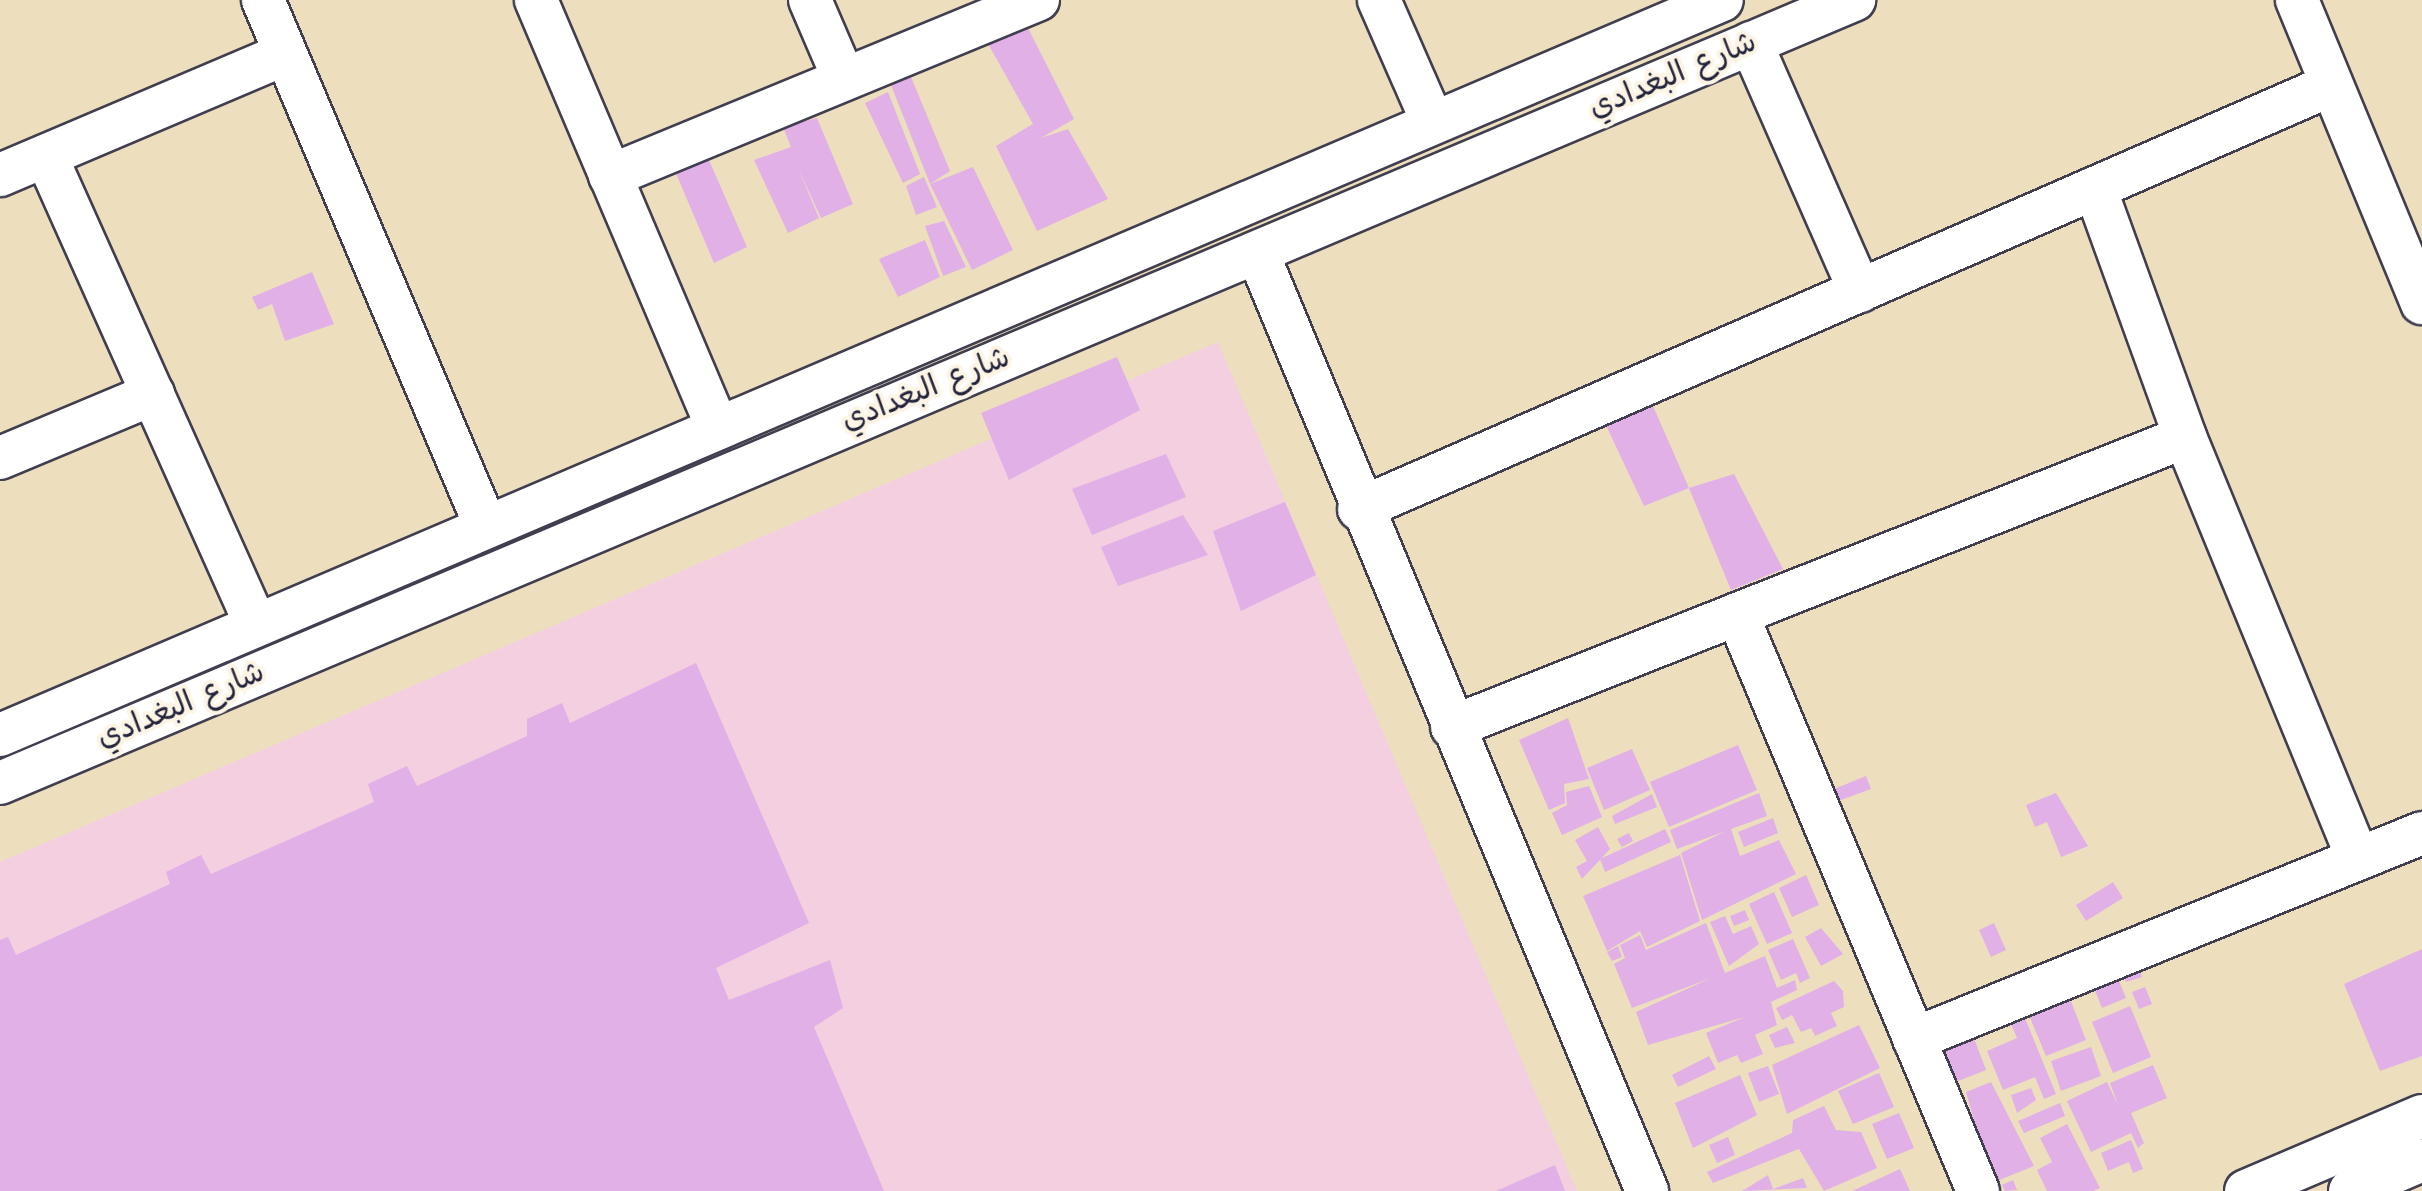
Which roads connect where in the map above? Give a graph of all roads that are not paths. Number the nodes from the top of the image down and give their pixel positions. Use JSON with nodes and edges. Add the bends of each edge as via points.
{"nodes":[{"id":1,"x":262,"y":0,"type":"edge"},
{"id":2,"x":536,"y":0,"type":"edge"},
{"id":3,"x":810,"y":0,"type":"edge"},
{"id":4,"x":1038,"y":0,"type":"edge"},
{"id":5,"x":1379,"y":0,"type":"edge"},
{"id":6,"x":1722,"y":0,"type":"edge"},
{"id":7,"x":1854,"y":0,"type":"edge"},
{"id":8,"x":2297,"y":0,"type":"edge"},
{"id":9,"x":1659,"y":12,"type":"edge"},
{"id":10,"x":1751,"y":44,"type":"junction"},
{"id":11,"x":286,"y":54,"type":"junction"},
{"id":12,"x":1565,"y":66,"type":"junction"},
{"id":13,"x":844,"y":80,"type":"junction"},
{"id":14,"x":2332,"y":85,"type":"junction"},
{"id":15,"x":1507,"y":91,"type":"junction"},
{"id":16,"x":1580,"y":115,"type":"junction"},
{"id":17,"x":1433,"y":123,"type":"junction"},
{"id":18,"x":1525,"y":138,"type":"junction"},
{"id":19,"x":46,"y":156,"type":"junction"},
{"id":20,"x":0,"y":175,"type":"edge"},
{"id":21,"x":610,"y":176,"type":"junction"},
{"id":22,"x":2096,"y":188,"type":"junction"},
{"id":23,"x":1258,"y":254,"type":"junction"},
{"id":24,"x":1860,"y":291,"type":"junction"},
{"id":25,"x":2422,"y":302,"type":"edge"},
{"id":26,"x":153,"y":394,"type":"junction"},
{"id":27,"x":718,"y":428,"type":"junction"},
{"id":28,"x":2185,"y":437,"type":"junction"},
{"id":29,"x":0,"y":458,"type":"edge"},
{"id":30,"x":1359,"y":509,"type":"junction"},
{"id":31,"x":486,"y":527,"type":"junction"},
{"id":32,"x":1737,"y":614,"type":"junction"},
{"id":33,"x":256,"y":625,"type":"junction"},
{"id":34,"x":62,"y":708,"type":"junction"},
{"id":35,"x":1452,"y":727,"type":"junction"},
{"id":36,"x":0,"y":735,"type":"edge"},
{"id":37,"x":81,"y":749,"type":"junction"},
{"id":38,"x":1,"y":770,"type":"edge"},
{"id":39,"x":2422,"y":833,"type":"edge"},
{"id":40,"x":2358,"y":859,"type":"junction"},
{"id":41,"x":1914,"y":1039,"type":"junction"},
{"id":42,"x":2422,"y":1116,"type":"edge"},
{"id":43,"x":2422,"y":1160,"type":"edge"},
{"id":44,"x":1647,"y":1191,"type":"edge"},
{"id":45,"x":1978,"y":1191,"type":"edge"},
{"id":46,"x":2246,"y":1191,"type":"edge"},
{"id":47,"x":2350,"y":1191,"type":"edge"}],
"edges":[{"from":1,"to":11,"type":"street"},
{"from":2,"to":21,"type":"street"},
{"from":3,"to":13,"type":"street"},
{"from":4,"to":13,"type":"street"},
{"from":5,"to":17,"type":"street"},
{"from":6,"to":9,"type":"street","name":"شارع البغدادي"},
{"from":7,"to":10,"type":"street","name":"شارع البغدادي"},
{"from":8,"to":14,"type":"street"},
{"from":9,"to":12,"type":"street","name":"شارع البغدادي"},
{"from":10,"to":16,"type":"street","name":"شارع البغدادي"},
{"from":10,"to":24,"type":"street"},
{"from":11,"to":19,"type":"street"},
{"from":11,"to":31,"type":"street"},
{"from":12,"to":15,"type":"street","name":"شارع البغدادي"},
{"from":12,"to":16,"type":"street","via":[[1559,94]]},
{"from":13,"to":21,"type":"street"},
{"from":14,"to":22,"type":"street"},
{"from":14,"to":25,"type":"street"},
{"from":15,"to":17,"type":"street","name":"شارع البغدادي"},
{"from":15,"to":18,"type":"street","via":[[1530,106]]},
{"from":16,"to":18,"type":"street","name":"شارع البغدادي"},
{"from":17,"to":27,"type":"street","name":"شارع البغدادي"},
{"from":18,"to":23,"type":"street","name":"شارع البغدادي"},
{"from":19,"to":20,"type":"street"},
{"from":19,"to":26,"type":"street"},
{"from":21,"to":27,"type":"street"},
{"from":22,"to":24,"type":"street"},
{"from":22,"to":28,"type":"street"},
{"from":23,"to":30,"type":"street"},
{"from":23,"to":37,"type":"street","name":"شارع البغدادي"},
{"from":24,"to":30,"type":"street"},
{"from":26,"to":29,"type":"street"},
{"from":26,"to":33,"type":"street"},
{"from":27,"to":31,"type":"street","name":"شارع البغدادي"},
{"from":28,"to":32,"type":"street"},
{"from":28,"to":40,"type":"street"},
{"from":30,"to":35,"type":"street"},
{"from":31,"to":33,"type":"street","name":"شارع البغدادي"},
{"from":32,"to":35,"type":"street"},
{"from":32,"to":41,"type":"street"},
{"from":33,"to":34,"type":"street","name":"شارع البغدادي"},
{"from":34,"to":36,"type":"street","name":"شارع البغدادي"},
{"from":34,"to":37,"type":"street","via":[[59,734]]},
{"from":35,"to":44,"type":"street"},
{"from":37,"to":38,"type":"street","name":"شارع البغدادي"},
{"from":39,"to":40,"type":"street"},
{"from":40,"to":41,"type":"street"},
{"from":41,"to":45,"type":"street"},
{"from":42,"to":46,"type":"street"},
{"from":43,"to":47,"type":"street"}]}
